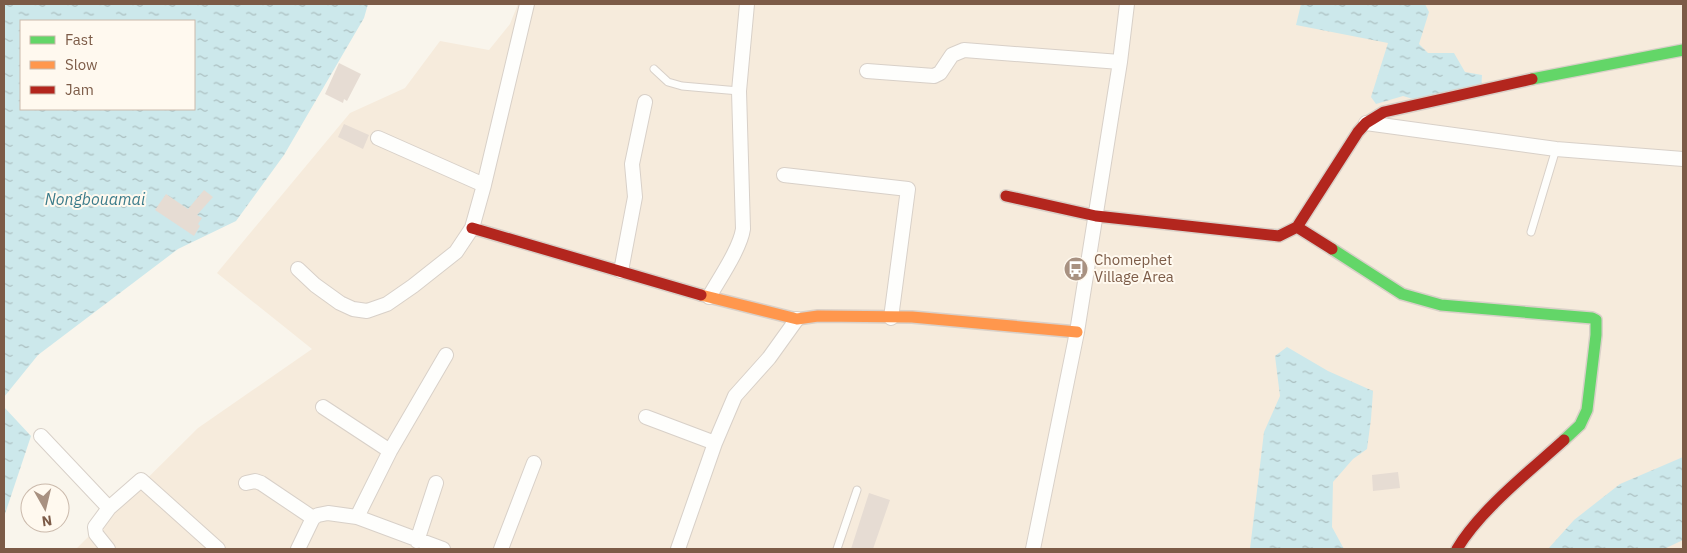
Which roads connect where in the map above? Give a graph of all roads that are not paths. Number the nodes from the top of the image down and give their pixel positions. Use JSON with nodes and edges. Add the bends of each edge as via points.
{"nodes":[{"id":1,"x":527,"y":4,"type":"edge"},
{"id":2,"x":747,"y":4,"type":"edge"},
{"id":3,"x":1127,"y":4,"type":"edge"},
{"id":4,"x":1683,"y":50,"type":"edge"},
{"id":5,"x":1120,"y":62,"type":"junction"},
{"id":6,"x":654,"y":68,"type":"dead end"},
{"id":7,"x":867,"y":71,"type":"dead end"},
{"id":8,"x":739,"y":91,"type":"junction"},
{"id":9,"x":645,"y":102,"type":"dead end"},
{"id":10,"x":1366,"y":123,"type":"junction"},
{"id":11,"x":378,"y":138,"type":"dead end"},
{"id":12,"x":1556,"y":149,"type":"junction"},
{"id":13,"x":1683,"y":159,"type":"edge"},
{"id":14,"x":784,"y":175,"type":"dead end"},
{"id":15,"x":484,"y":185,"type":"junction"},
{"id":16,"x":1006,"y":196,"type":"dead end"},
{"id":17,"x":1096,"y":216,"type":"junction"},
{"id":18,"x":1298,"y":227,"type":"junction"},
{"id":19,"x":472,"y":228,"type":"junction"},
{"id":20,"x":1532,"y":232,"type":"dead end"},
{"id":21,"x":298,"y":269,"type":"dead end"},
{"id":22,"x":621,"y":272,"type":"junction"},
{"id":23,"x":709,"y":297,"type":"junction"},
{"id":24,"x":891,"y":318,"type":"junction"},
{"id":25,"x":797,"y":319,"type":"junction"},
{"id":26,"x":1077,"y":332,"type":"junction"},
{"id":27,"x":446,"y":355,"type":"dead end"},
{"id":28,"x":322,"y":407,"type":"dead end"},
{"id":29,"x":646,"y":417,"type":"dead end"},
{"id":30,"x":41,"y":436,"type":"dead end"},
{"id":31,"x":715,"y":443,"type":"junction"},
{"id":32,"x":390,"y":450,"type":"junction"},
{"id":33,"x":534,"y":463,"type":"dead end"},
{"id":34,"x":436,"y":483,"type":"dead end"},
{"id":35,"x":246,"y":484,"type":"dead end"},
{"id":36,"x":857,"y":490,"type":"dead end"},
{"id":37,"x":109,"y":508,"type":"junction"},
{"id":38,"x":357,"y":517,"type":"junction"},
{"id":39,"x":313,"y":518,"type":"junction"},
{"id":40,"x":416,"y":540,"type":"junction"},
{"id":41,"x":108,"y":549,"type":"edge"},
{"id":42,"x":218,"y":549,"type":"edge"},
{"id":43,"x":298,"y":549,"type":"edge"},
{"id":44,"x":443,"y":549,"type":"edge"},
{"id":45,"x":501,"y":549,"type":"edge"},
{"id":46,"x":678,"y":549,"type":"edge"},
{"id":47,"x":837,"y":549,"type":"edge"},
{"id":48,"x":1033,"y":549,"type":"edge"},
{"id":49,"x":1457,"y":549,"type":"edge"}],
"edges":[{"from":1,"to":15,"type":"street"},
{"from":2,"to":8,"type":"street"},
{"from":3,"to":5,"type":"street"},
{"from":4,"to":10,"type":"street","via":[[1531,78],[1384,112]]},
{"from":5,"to":7,"type":"street","via":[[964,50],[952,55],[940,73],[934,76]]},
{"from":5,"to":17,"type":"street"},
{"from":6,"to":8,"type":"lane","via":[[668,82],[682,86]]},
{"from":8,"to":23,"type":"street","via":[[742,234]]},
{"from":9,"to":22,"type":"street","via":[[632,164],[635,197]]},
{"from":10,"to":12,"type":"street"},
{"from":10,"to":18,"type":"street"},
{"from":11,"to":15,"type":"street"},
{"from":12,"to":13,"type":"street"},
{"from":12,"to":20,"type":"lane"},
{"from":14,"to":24,"type":"street","via":[[908,189]]},
{"from":15,"to":19,"type":"street"},
{"from":16,"to":17,"type":"street"},
{"from":17,"to":18,"type":"street","via":[[1279,236]]},
{"from":17,"to":26,"type":"street"},
{"from":18,"to":49,"type":"street","via":[[1402,294],[1441,306],[1596,320],[1589,404],[1580,426],[1495,504],[1466,534]]},
{"from":19,"to":21,"type":"street","via":[[456,252],[413,286],[387,304],[367,311],[340,303],[315,286]]},
{"from":19,"to":22,"type":"street"},
{"from":22,"to":23,"type":"street"},
{"from":23,"to":25,"type":"street"},
{"from":24,"to":25,"type":"street","via":[[818,316]]},
{"from":24,"to":26,"type":"street","via":[[912,317]]},
{"from":25,"to":31,"type":"street","via":[[769,358],[735,396]]},
{"from":26,"to":48,"type":"street"},
{"from":27,"to":32,"type":"street"},
{"from":28,"to":32,"type":"street"},
{"from":29,"to":31,"type":"street"},
{"from":30,"to":37,"type":"street"},
{"from":31,"to":46,"type":"street"},
{"from":32,"to":38,"type":"street"},
{"from":33,"to":45,"type":"street"},
{"from":34,"to":40,"type":"street"},
{"from":35,"to":39,"type":"street","via":[[261,483]]},
{"from":36,"to":47,"type":"lane"},
{"from":37,"to":41,"type":"street","via":[[94,530]]},
{"from":37,"to":42,"type":"street","via":[[141,480]]},
{"from":38,"to":39,"type":"street","via":[[328,513]]},
{"from":38,"to":40,"type":"street"},
{"from":39,"to":43,"type":"street"},
{"from":40,"to":44,"type":"street"}]}
